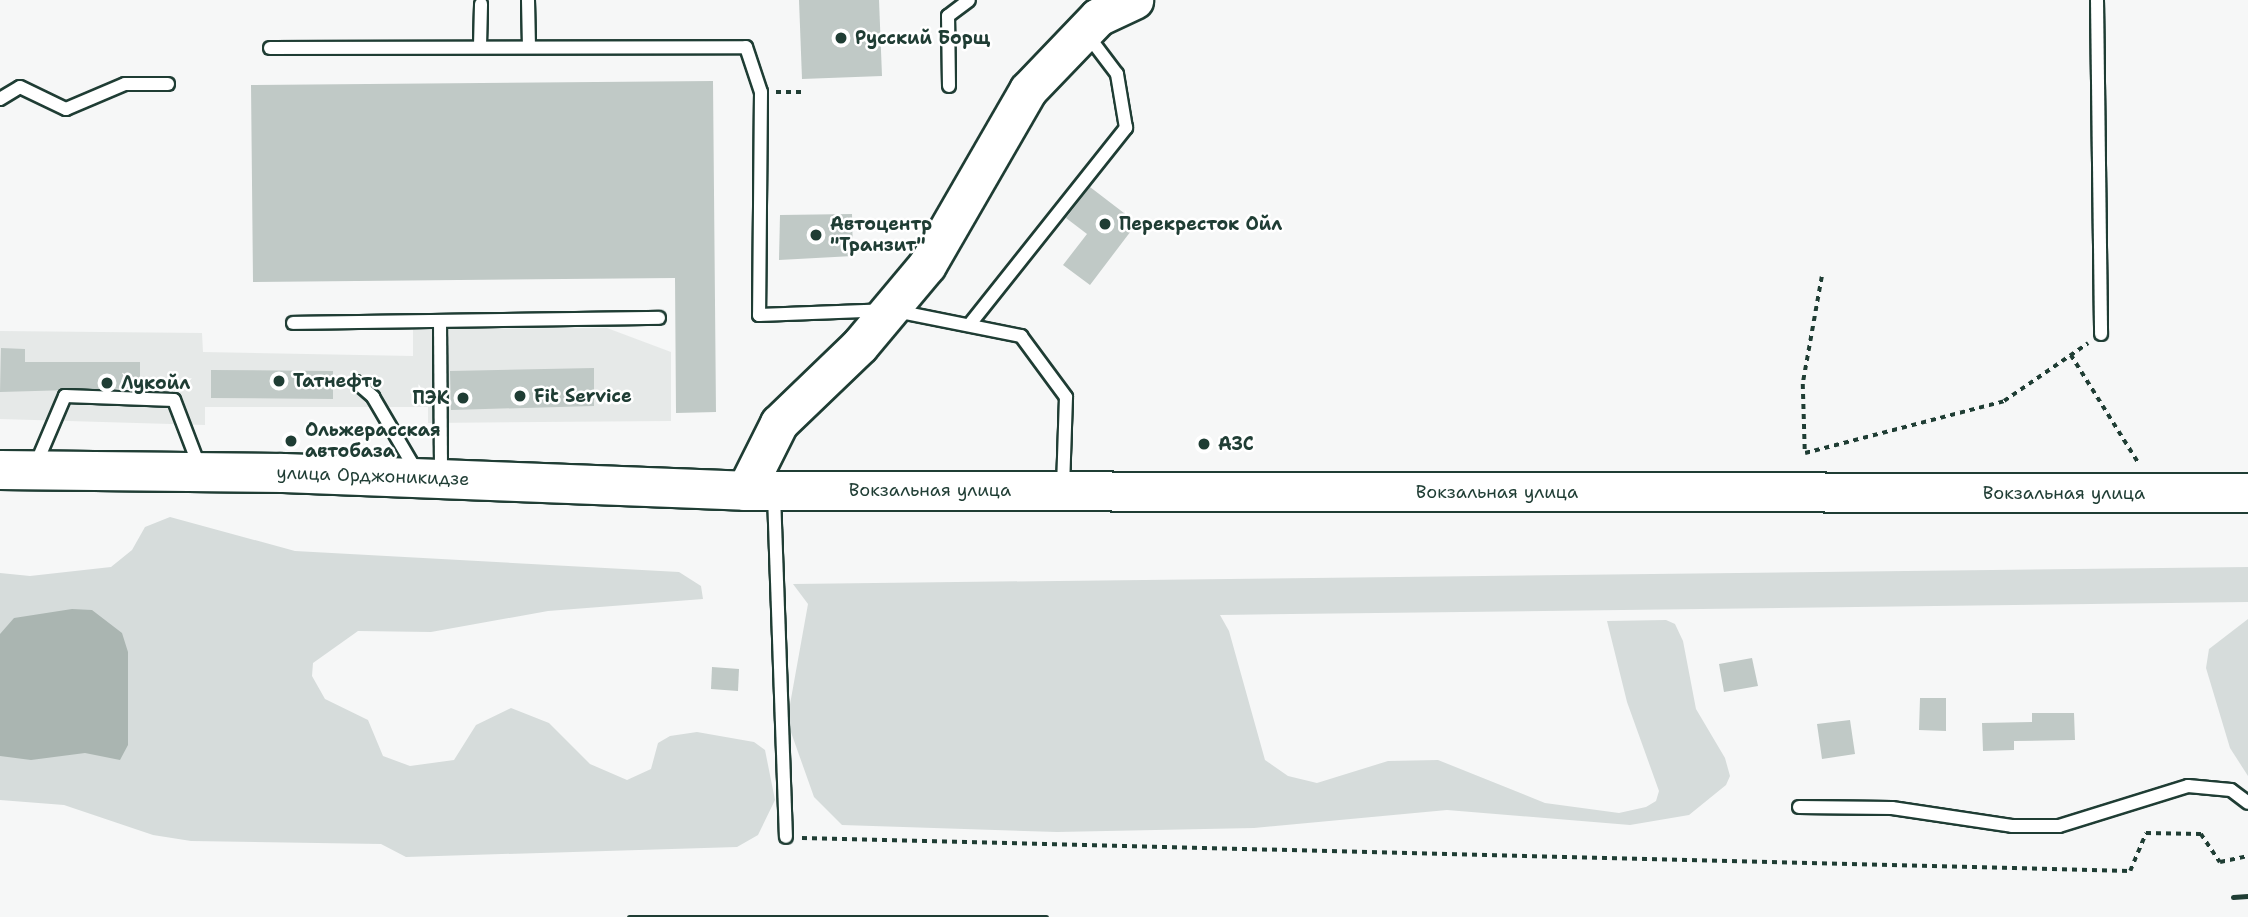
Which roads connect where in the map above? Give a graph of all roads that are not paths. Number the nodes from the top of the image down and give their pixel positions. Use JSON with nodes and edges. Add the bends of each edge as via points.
{"nodes":[{"id":1,"x":528,"y":0,"type":"edge"},
{"id":2,"x":969,"y":0,"type":"edge"},
{"id":3,"x":1134,"y":0,"type":"edge"},
{"id":4,"x":2097,"y":0,"type":"edge"},
{"id":5,"x":481,"y":4,"type":"dead end"},
{"id":6,"x":1084,"y":30,"type":"junction"},
{"id":7,"x":480,"y":46,"type":"junction"},
{"id":8,"x":529,"y":47,"type":"junction"},
{"id":9,"x":270,"y":48,"type":"dead end"},
{"id":10,"x":168,"y":84,"type":"dead end"},
{"id":11,"x":949,"y":86,"type":"dead end"},
{"id":12,"x":0,"y":99,"type":"edge"},
{"id":13,"x":891,"y":310,"type":"junction"},
{"id":14,"x":659,"y":318,"type":"dead end"},
{"id":15,"x":293,"y":323,"type":"dead end"},
{"id":16,"x":440,"y":323,"type":"junction"},
{"id":17,"x":970,"y":324,"type":"junction"},
{"id":18,"x":2101,"y":334,"type":"road end"},
{"id":19,"x":356,"y":382,"type":"dead end"},
{"id":20,"x":17,"y":470,"type":"edge"},
{"id":21,"x":201,"y":472,"type":"junction"},
{"id":22,"x":431,"y":478,"type":"junction"},
{"id":23,"x":760,"y":490,"type":"junction"},
{"id":24,"x":1063,"y":491,"type":"junction"},
{"id":25,"x":2248,"y":493,"type":"edge"},
{"id":26,"x":2248,"y":803,"type":"edge"},
{"id":27,"x":1800,"y":807,"type":"dead end"},
{"id":28,"x":786,"y":837,"type":"road end"}],
"edges":[{"from":1,"to":8,"type":"lane"},
{"from":2,"to":11,"type":"lane","via":[[948,16]]},
{"from":3,"to":6,"type":"street","via":[[1098,17]]},
{"from":4,"to":18,"type":"lane"},
{"from":5,"to":7,"type":"lane"},
{"from":6,"to":13,"type":"street","via":[[1028,90],[927,265]]},
{"from":6,"to":17,"type":"lane","via":[[1117,74],[1126,128]]},
{"from":7,"to":8,"type":"lane"},
{"from":7,"to":9,"type":"lane"},
{"from":8,"to":13,"type":"lane","via":[[747,47],[761,92],[759,315]]},
{"from":10,"to":12,"type":"lane","via":[[125,84],[66,109],[20,87]]},
{"from":13,"to":17,"type":"lane"},
{"from":13,"to":23,"type":"street","via":[[779,424]]},
{"from":14,"to":16,"type":"lane"},
{"from":15,"to":16,"type":"lane"},
{"from":16,"to":22,"type":"lane"},
{"from":17,"to":24,"type":"lane","via":[[1021,336],[1066,397]]},
{"from":19,"to":22,"type":"lane","via":[[373,397]]},
{"from":20,"to":21,"type":"main road","name":"улица Орджоникидзе"},
{"from":20,"to":21,"type":"lane","via":[[65,396],[174,400]]},
{"from":21,"to":22,"type":"main road","name":"улица Орджоникидзе"},
{"from":22,"to":23,"type":"main road","name":"улица Орджоникидзе"},
{"from":23,"to":24,"type":"main road","name":"Вокзальная улица"},
{"from":23,"to":28,"type":"lane"},
{"from":24,"to":25,"type":"main road","name":"Вокзальная улица"},
{"from":26,"to":27,"type":"lane","via":[[2231,790],[2188,786],[2059,827],[2012,826],[1892,808]]}]}
